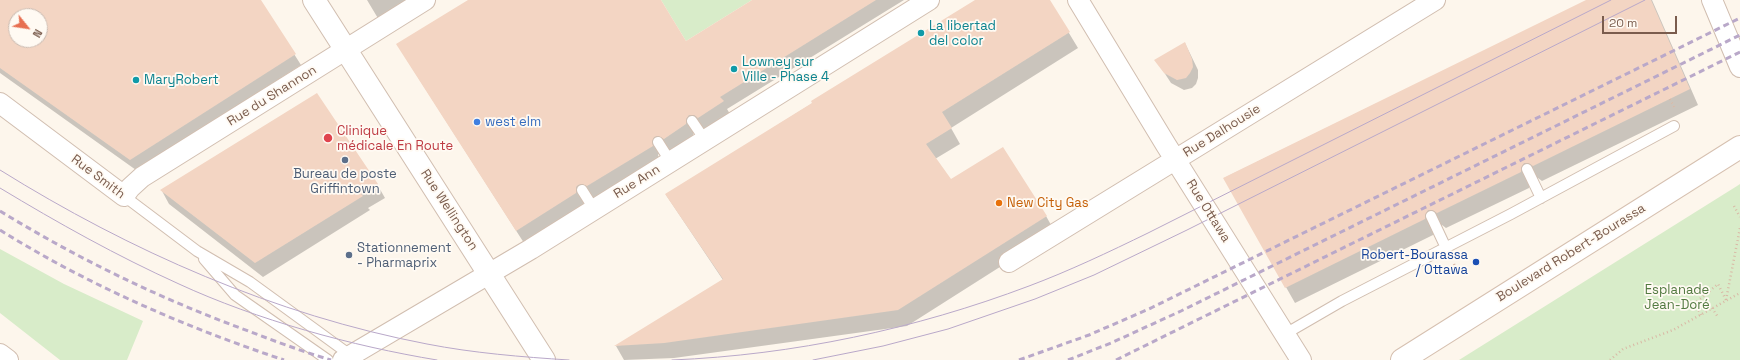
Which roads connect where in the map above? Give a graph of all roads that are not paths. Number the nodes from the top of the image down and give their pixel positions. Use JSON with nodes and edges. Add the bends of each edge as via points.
{"nodes":[{"id":1,"x":314,"y":0,"type":"edge"},
{"id":2,"x":425,"y":0,"type":"edge"},
{"id":3,"x":928,"y":0,"type":"edge"},
{"id":4,"x":1078,"y":0,"type":"edge"},
{"id":5,"x":1435,"y":0,"type":"edge"},
{"id":6,"x":1712,"y":0,"type":"edge"},
{"id":7,"x":346,"y":49,"type":"junction"},
{"id":8,"x":1740,"y":67,"type":"edge"},
{"id":9,"x":0,"y":103,"type":"edge"},
{"id":10,"x":692,"y":121,"type":"dead end"},
{"id":11,"x":1674,"y":126,"type":"dead end"},
{"id":12,"x":705,"y":140,"type":"junction"},
{"id":13,"x":658,"y":142,"type":"dead end"},
{"id":14,"x":1740,"y":147,"type":"edge"},
{"id":15,"x":1176,"y":159,"type":"junction"},
{"id":16,"x":670,"y":161,"type":"junction"},
{"id":17,"x":1527,"y":169,"type":"dead end"},
{"id":18,"x":582,"y":190,"type":"dead end"},
{"id":19,"x":124,"y":196,"type":"junction"},
{"id":20,"x":1540,"y":198,"type":"junction"},
{"id":21,"x":594,"y":209,"type":"junction"},
{"id":22,"x":1431,"y":216,"type":"dead end"},
{"id":23,"x":1446,"y":248,"type":"junction"},
{"id":24,"x":197,"y":251,"type":"junction"},
{"id":25,"x":1009,"y":262,"type":"dead end"},
{"id":26,"x":489,"y":272,"type":"junction"},
{"id":27,"x":1286,"y":334,"type":"junction"},
{"id":28,"x":0,"y":354,"type":"edge"},
{"id":29,"x":350,"y":358,"type":"edge"},
{"id":30,"x":8,"y":360,"type":"edge"},
{"id":31,"x":328,"y":360,"type":"edge"},
{"id":32,"x":544,"y":360,"type":"edge"},
{"id":33,"x":1301,"y":360,"type":"edge"},
{"id":34,"x":1402,"y":360,"type":"edge"}],
"edges":[{"from":1,"to":7,"type":"street","name":"Rue Wellington"},
{"from":2,"to":7,"type":"street","name":"Rue du Shannon"},
{"from":3,"to":12,"type":"street","name":"Rue Ann"},
{"from":4,"to":15,"type":"street","name":"Rue Ottawa"},
{"from":5,"to":15,"type":"street","name":"Rue Dalhousie"},
{"from":6,"to":8,"type":"street"},
{"from":7,"to":19,"type":"street","name":"Rue du Shannon","via":[[142,177]]},
{"from":7,"to":26,"type":"street","name":"Rue Wellington"},
{"from":9,"to":19,"type":"street","name":"Rue Smith"},
{"from":10,"to":12,"type":"lane"},
{"from":11,"to":20,"type":"lane"},
{"from":12,"to":16,"type":"street","name":"Rue Ann"},
{"from":13,"to":16,"type":"lane"},
{"from":14,"to":34,"type":"street","name":"Boulevard Robert-Bourassa"},
{"from":15,"to":25,"type":"street","name":"Rue Dalhousie"},
{"from":15,"to":27,"type":"street","name":"Rue Ottawa"},
{"from":16,"to":21,"type":"street","name":"Rue Ann"},
{"from":17,"to":20,"type":"lane"},
{"from":18,"to":21,"type":"lane"},
{"from":19,"to":24,"type":"lane","name":"Rue Smith"},
{"from":20,"to":23,"type":"lane"},
{"from":21,"to":26,"type":"street","name":"Rue Ann"},
{"from":22,"to":23,"type":"lane"},
{"from":23,"to":27,"type":"lane","via":[[1336,304]]},
{"from":24,"to":29,"type":"lane","name":"Rue Smith","via":[[250,282]]},
{"from":24,"to":31,"type":"lane","name":"Rue Smith","via":[[235,295]]},
{"from":26,"to":29,"type":"street","name":"Rue Ann"},
{"from":26,"to":32,"type":"street","name":"Rue Wellington"},
{"from":27,"to":33,"type":"street","name":"Rue Ottawa"},
{"from":28,"to":30,"type":"street"}]}
